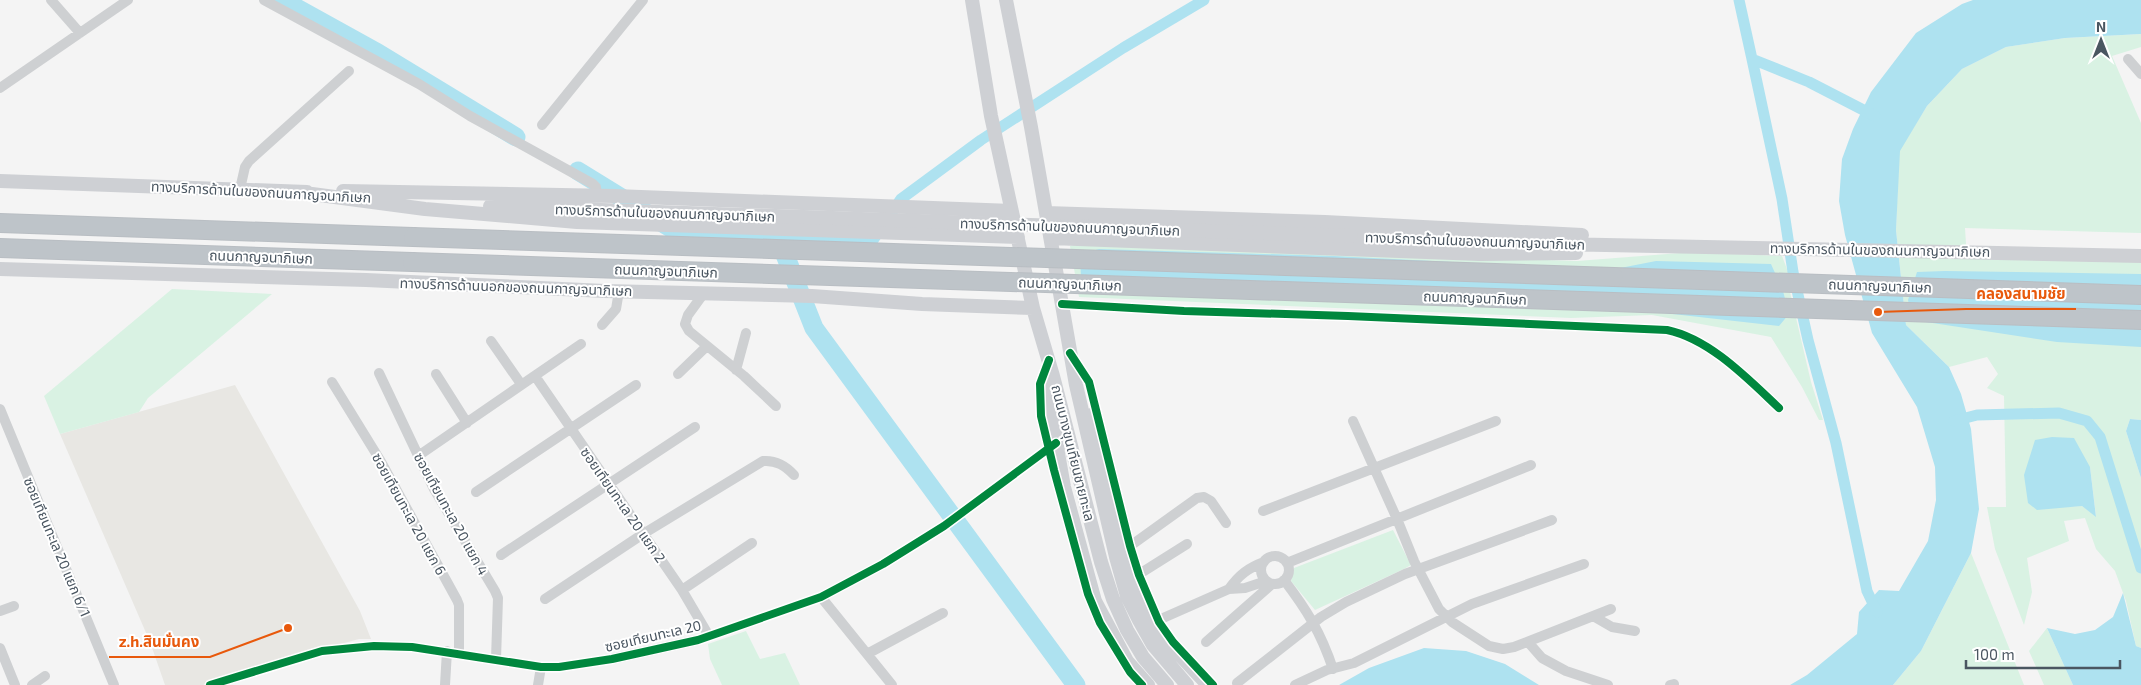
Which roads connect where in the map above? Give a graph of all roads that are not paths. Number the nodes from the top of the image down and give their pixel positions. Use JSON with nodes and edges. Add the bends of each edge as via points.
{"nodes":[{"id":1,"x":51,"y":0,"type":"edge"},
{"id":2,"x":128,"y":0,"type":"edge"},
{"id":3,"x":264,"y":0,"type":"edge"},
{"id":4,"x":643,"y":0,"type":"edge"},
{"id":5,"x":972,"y":0,"type":"edge"},
{"id":6,"x":1006,"y":0,"type":"edge"},
{"id":7,"x":80,"y":33,"type":"junction"},
{"id":8,"x":2128,"y":59,"type":"dead end"},
{"id":9,"x":349,"y":71,"type":"dead end"},
{"id":10,"x":0,"y":74,"type":"edge"},
{"id":11,"x":2141,"y":74,"type":"edge"},
{"id":12,"x":3,"y":86,"type":"edge"},
{"id":13,"x":542,"y":125,"type":"dead end"},
{"id":14,"x":0,"y":181,"type":"edge"},
{"id":15,"x":240,"y":190,"type":"junction"},
{"id":16,"x":297,"y":192,"type":"junction"},
{"id":17,"x":597,"y":196,"type":"junction"},
{"id":18,"x":1012,"y":211,"type":"junction"},
{"id":19,"x":1046,"y":213,"type":"junction"},
{"id":20,"x":0,"y":223,"type":"edge"},
{"id":21,"x":1018,"y":237,"type":"junction"},
{"id":22,"x":1051,"y":238,"type":"junction"},
{"id":23,"x":1692,"y":247,"type":"junction"},
{"id":24,"x":0,"y":248,"type":"edge"},
{"id":25,"x":2141,"y":256,"type":"edge"},
{"id":26,"x":0,"y":269,"type":"edge"},
{"id":27,"x":619,"y":291,"type":"junction"},
{"id":28,"x":704,"y":293,"type":"junction"},
{"id":29,"x":2141,"y":295,"type":"edge"},
{"id":30,"x":1062,"y":304,"type":"junction"},
{"id":31,"x":1033,"y":308,"type":"junction"},
{"id":32,"x":2141,"y":320,"type":"edge"},
{"id":33,"x":602,"y":325,"type":"dead end"},
{"id":34,"x":746,"y":333,"type":"dead end"},
{"id":35,"x":491,"y":341,"type":"dead end"},
{"id":36,"x":581,"y":344,"type":"dead end"},
{"id":37,"x":707,"y":346,"type":"junction"},
{"id":38,"x":736,"y":370,"type":"junction"},
{"id":39,"x":379,"y":373,"type":"dead end"},
{"id":40,"x":436,"y":374,"type":"dead end"},
{"id":41,"x":678,"y":374,"type":"dead end"},
{"id":42,"x":535,"y":376,"type":"junction"},
{"id":43,"x":1053,"y":376,"type":"junction"},
{"id":44,"x":332,"y":382,"type":"dead end"},
{"id":45,"x":521,"y":384,"type":"junction"},
{"id":46,"x":636,"y":385,"type":"dead end"},
{"id":47,"x":776,"y":406,"type":"dead end"},
{"id":48,"x":1780,"y":408,"type":"dead end"},
{"id":49,"x":0,"y":409,"type":"edge"},
{"id":50,"x":1353,"y":421,"type":"dead end"},
{"id":51,"x":1496,"y":421,"type":"dead end"},
{"id":52,"x":467,"y":422,"type":"junction"},
{"id":53,"x":695,"y":428,"type":"dead end"},
{"id":54,"x":572,"y":430,"type":"junction"},
{"id":55,"x":1056,"y":443,"type":"junction"},
{"id":56,"x":418,"y":456,"type":"junction"},
{"id":57,"x":1530,"y":465,"type":"dead end"},
{"id":58,"x":1375,"y":468,"type":"junction"},
{"id":59,"x":794,"y":475,"type":"dead end"},
{"id":60,"x":608,"y":483,"type":"junction"},
{"id":61,"x":476,"y":492,"type":"dead end"},
{"id":62,"x":1263,"y":511,"type":"dead end"},
{"id":63,"x":1398,"y":519,"type":"junction"},
{"id":64,"x":1552,"y":520,"type":"dead end"},
{"id":65,"x":1226,"y":523,"type":"dead end"},
{"id":66,"x":643,"y":534,"type":"junction"},
{"id":67,"x":752,"y":543,"type":"dead end"},
{"id":68,"x":1187,"y":544,"type":"dead end"},
{"id":69,"x":1121,"y":553,"type":"junction"},
{"id":70,"x":501,"y":556,"type":"dead end"},
{"id":71,"x":1264,"y":562,"type":"junction"},
{"id":72,"x":1287,"y":563,"type":"junction"},
{"id":73,"x":1584,"y":564,"type":"dead end"},
{"id":74,"x":1418,"y":569,"type":"junction"},
{"id":75,"x":1133,"y":578,"type":"junction"},
{"id":76,"x":1284,"y":580,"type":"junction"},
{"id":77,"x":1269,"y":582,"type":"junction"},
{"id":78,"x":1229,"y":589,"type":"junction"},
{"id":79,"x":682,"y":590,"type":"junction"},
{"id":80,"x":821,"y":597,"type":"junction"},
{"id":81,"x":545,"y":599,"type":"dead end"},
{"id":82,"x":14,"y":606,"type":"dead end"},
{"id":83,"x":1611,"y":609,"type":"dead end"},
{"id":84,"x":0,"y":611,"type":"edge"},
{"id":85,"x":943,"y":613,"type":"dead end"},
{"id":86,"x":1593,"y":616,"type":"junction"},
{"id":87,"x":1447,"y":617,"type":"junction"},
{"id":88,"x":1154,"y":622,"type":"junction"},
{"id":89,"x":1314,"y":623,"type":"junction"},
{"id":90,"x":1635,"y":630,"type":"dead end"},
{"id":91,"x":709,"y":636,"type":"junction"},
{"id":92,"x":1206,"y":642,"type":"dead end"},
{"id":93,"x":1528,"y":642,"type":"junction"},
{"id":94,"x":0,"y":648,"type":"edge"},
{"id":95,"x":447,"y":652,"type":"junction"},
{"id":96,"x":459,"y":653,"type":"junction"},
{"id":97,"x":867,"y":654,"type":"junction"},
{"id":98,"x":496,"y":659,"type":"junction"},
{"id":99,"x":541,"y":667,"type":"junction"},
{"id":100,"x":1333,"y":669,"type":"junction"},
{"id":101,"x":44,"y":676,"type":"dead end"},
{"id":102,"x":1237,"y":683,"type":"dead end"},
{"id":103,"x":1674,"y":684,"type":"edge"},
{"id":104,"x":15,"y":685,"type":"edge"},
{"id":105,"x":32,"y":685,"type":"edge"},
{"id":106,"x":114,"y":685,"type":"edge"},
{"id":107,"x":210,"y":685,"type":"edge"},
{"id":108,"x":445,"y":685,"type":"edge"},
{"id":109,"x":538,"y":685,"type":"edge"},
{"id":110,"x":892,"y":685,"type":"edge"},
{"id":111,"x":1148,"y":685,"type":"edge"},
{"id":112,"x":1167,"y":685,"type":"edge"},
{"id":113,"x":1188,"y":685,"type":"edge"},
{"id":114,"x":1208,"y":685,"type":"edge"},
{"id":115,"x":1295,"y":685,"type":"edge"},
{"id":116,"x":1608,"y":685,"type":"edge"},
{"id":117,"x":1670,"y":685,"type":"edge"}],
"edges":[{"from":1,"to":7,"type":"street"},
{"from":2,"to":7,"type":"street"},
{"from":3,"to":17,"type":"street","via":[[593,184]]},
{"from":4,"to":13,"type":"street"},
{"from":5,"to":18,"type":"main road","name":"ถนนบางขุนเทียนชายทะเล","via":[[991,116]]},
{"from":6,"to":19,"type":"main road","name":"ถนนบางขุนเทียนชายทะเล"},
{"from":7,"to":12,"type":"street"},
{"from":8,"to":11,"type":"street"},
{"from":9,"to":15,"type":"street","via":[[249,161]]},
{"from":10,"to":12,"type":"street"},
{"from":14,"to":15,"type":"main road","name":"ทางบริการด้านในของถนนกาญจนาภิเษก"},
{"from":15,"to":16,"type":"main road","name":"ทางบริการด้านในของถนนกาญจนาภิเษก"},
{"from":16,"to":17,"type":"main road","via":[[395,190]]},
{"from":16,"to":21,"type":"main road","via":[[577,222]]},
{"from":16,"to":23,"type":"main road","name":"ทางบริการด้านในของถนนกาญจนาภิเษก","bridge":true,"via":[[500,207]]},
{"from":17,"to":18,"type":"main road"},
{"from":18,"to":21,"type":"main road","name":"ถนนบางขุนเทียนชายทะเล"},
{"from":19,"to":22,"type":"main road","name":"ถนนบางขุนเทียนชายทะเล"},
{"from":19,"to":23,"type":"main road","via":[[1490,230],[1618,238]]},
{"from":20,"to":29,"type":"highway","name":"ถนนกาญจนาภิเษก","bridge":true},
{"from":21,"to":31,"type":"main road","name":"ถนนบางขุนเทียนชายทะเล"},
{"from":22,"to":23,"type":"main road","via":[[1488,254]]},
{"from":22,"to":30,"type":"main road","name":"ถนนบางขุนเทียนชายทะเล"},
{"from":23,"to":25,"type":"main road","name":"ทางบริการด้านในของถนนกาญจนาภิเษก"},
{"from":24,"to":32,"type":"highway","name":"ถนนกาญจนาภิเษก","bridge":true},
{"from":26,"to":27,"type":"main road","name":"ทางบริการด้านนอกของถนนกาญจนาภิเษก"},
{"from":27,"to":28,"type":"main road","name":"ทางบริการด้านนอกของถนนกาญจนาภิเษก"},
{"from":27,"to":33,"type":"street","via":[[616,309]]},
{"from":28,"to":31,"type":"main road","name":"ทางบริการด้านนอกของถนนกาญจนาภิเษก"},
{"from":28,"to":37,"type":"street","via":[[685,324]]},
{"from":30,"to":48,"type":"street","via":[[1667,330],[1699,342],[1735,367]]},
{"from":30,"to":69,"type":"main road","name":"ถนนบางขุนเทียนชายทะเล","via":[[1076,385]]},
{"from":31,"to":43,"type":"main road","name":"ถนนบางขุนเทียนชายทะเล"},
{"from":34,"to":38,"type":"street"},
{"from":35,"to":45,"type":"street"},
{"from":36,"to":42,"type":"street"},
{"from":37,"to":38,"type":"street"},
{"from":37,"to":41,"type":"street"},
{"from":38,"to":47,"type":"street"},
{"from":39,"to":56,"type":"street","name":"ซอยเทียนทะเล 20 แยก 4"},
{"from":40,"to":52,"type":"street"},
{"from":42,"to":45,"type":"street"},
{"from":42,"to":54,"type":"street","name":"ซอยเทียนทะเล 20 แยก 2"},
{"from":43,"to":55,"type":"main road","via":[[1048,391]]},
{"from":43,"to":112,"type":"main road","name":"ถนนบางขุนเทียนชายทะเล","via":[[1113,599],[1143,657]]},
{"from":44,"to":96,"type":"street","name":"ซอยเทียนทะเล 20 แยก 6","via":[[380,460],[457,600]]},
{"from":45,"to":52,"type":"street"},
{"from":46,"to":54,"type":"street"},
{"from":49,"to":106,"type":"street","name":"ซอยเทียนทะเล 20 แยก 6/1"},
{"from":50,"to":58,"type":"street"},
{"from":51,"to":58,"type":"street"},
{"from":52,"to":56,"type":"street"},
{"from":53,"to":60,"type":"street"},
{"from":54,"to":60,"type":"street","name":"ซอยเทียนทะเล 20 แยก 2"},
{"from":54,"to":61,"type":"street"},
{"from":55,"to":80,"type":"street","name":"ซอยเทียนทะเล 20","via":[[957,518],[883,564]]},
{"from":55,"to":111,"type":"main road","via":[[1064,487],[1096,601],[1127,661]]},
{"from":56,"to":98,"type":"street","name":"ซอยเทียนทะเล 20 แยก 4","via":[[498,598]]},
{"from":57,"to":63,"type":"street"},
{"from":58,"to":62,"type":"street"},
{"from":58,"to":63,"type":"street"},
{"from":59,"to":66,"type":"street","via":[[776,462],[763,461]]},
{"from":60,"to":66,"type":"street","name":"ซอยเทียนทะเล 20 แยก 2"},
{"from":60,"to":70,"type":"street"},
{"from":63,"to":72,"type":"street"},
{"from":63,"to":74,"type":"street"},
{"from":64,"to":74,"type":"street"},
{"from":65,"to":69,"type":"street","via":[[1211,501],[1197,498]]},
{"from":66,"to":79,"type":"street","name":"ซอยเทียนทะเล 20 แยก 2"},
{"from":66,"to":81,"type":"street"},
{"from":67,"to":79,"type":"street"},
{"from":68,"to":75,"type":"street"},
{"from":69,"to":75,"type":"main road"},
{"from":69,"to":113,"type":"main road","name":"ถนนบางขุนเทียนชายทะเล","via":[[1127,596],[1139,620],[1153,644]]},
{"from":71,"to":72,"type":"street","via":[[1271,556],[1277,556]]},
{"from":71,"to":77,"type":"street","via":[[1261,570]]},
{"from":71,"to":78,"type":"street","via":[[1240,574]]},
{"from":72,"to":76,"type":"street","via":[[1288,575]]},
{"from":73,"to":87,"type":"street","via":[[1472,604]]},
{"from":74,"to":87,"type":"street","via":[[1439,609]]},
{"from":74,"to":89,"type":"street","via":[[1346,602]]},
{"from":75,"to":88,"type":"main road"},
{"from":76,"to":77,"type":"street"},
{"from":76,"to":89,"type":"street"},
{"from":77,"to":78,"type":"street"},
{"from":77,"to":92,"type":"street"},
{"from":78,"to":88,"type":"street"},
{"from":79,"to":91,"type":"street","name":"ซอยเทียนทะเล 20 แยก 2"},
{"from":80,"to":91,"type":"street","name":"ซอยเทียนทะเล 20"},
{"from":80,"to":97,"type":"street"},
{"from":82,"to":84,"type":"street"},
{"from":83,"to":86,"type":"street"},
{"from":85,"to":97,"type":"street"},
{"from":86,"to":90,"type":"street","via":[[1612,628]]},
{"from":86,"to":93,"type":"street"},
{"from":87,"to":93,"type":"street","via":[[1489,646],[1503,649]]},
{"from":87,"to":100,"type":"street","via":[[1354,663]]},
{"from":88,"to":114,"type":"main road","via":[[1160,634]]},
{"from":89,"to":100,"type":"street"},
{"from":89,"to":102,"type":"street"},
{"from":91,"to":99,"type":"street","name":"ซอยเทียนทะเล 20","via":[[612,660]]},
{"from":93,"to":116,"type":"street","via":[[1542,658]]},
{"from":94,"to":104,"type":"street"},
{"from":95,"to":96,"type":"street","name":"ซอยเทียนทะเล 20"},
{"from":95,"to":107,"type":"street","name":"ซอยเทียนทะเล 20","via":[[374,646],[322,651]]},
{"from":95,"to":108,"type":"street"},
{"from":96,"to":98,"type":"street","name":"ซอยเทียนทะเล 20"},
{"from":97,"to":110,"type":"street"},
{"from":98,"to":99,"type":"street","name":"ซอยเทียนทะเล 20"},
{"from":99,"to":109,"type":"street"},
{"from":100,"to":115,"type":"street"},
{"from":101,"to":105,"type":"street"},
{"from":103,"to":117,"type":"street"}]}
